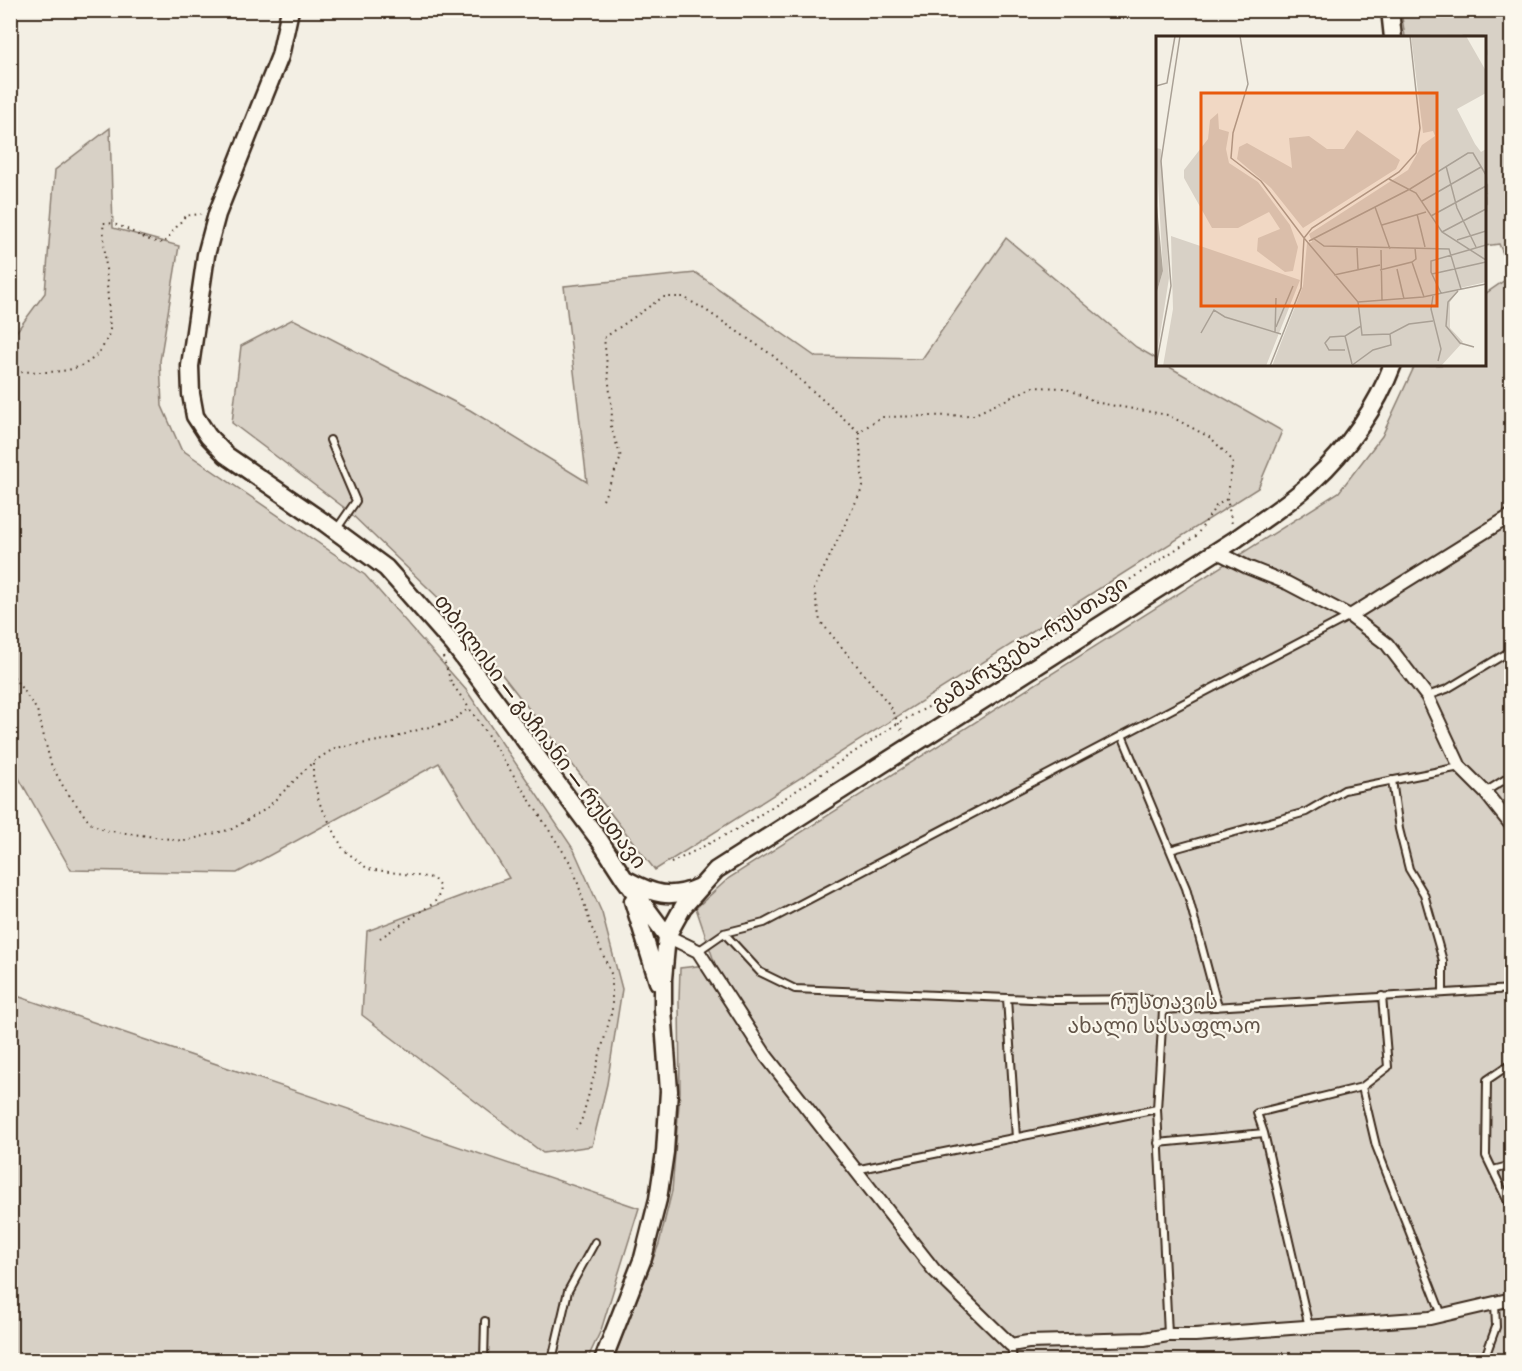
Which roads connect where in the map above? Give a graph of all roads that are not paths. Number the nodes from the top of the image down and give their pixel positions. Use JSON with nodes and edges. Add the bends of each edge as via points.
{"nodes":[{"id":1,"x":290,"y":10,"type":"edge"},
{"id":2,"x":1390,"y":10,"type":"edge"},
{"id":3,"x":1393,"y":36,"type":"edge"},
{"id":4,"x":1392,"y":366,"type":"edge"},
{"id":5,"x":330,"y":440,"type":"dead end"},
{"id":6,"x":1512,"y":515,"type":"edge"},
{"id":7,"x":335,"y":531,"type":"junction"},
{"id":8,"x":1215,"y":551,"type":"junction"},
{"id":9,"x":1350,"y":616,"type":"junction"},
{"id":10,"x":1512,"y":650,"type":"edge"},
{"id":11,"x":1427,"y":696,"type":"junction"},
{"id":12,"x":1122,"y":735,"type":"junction"},
{"id":13,"x":1460,"y":767,"type":"junction"},
{"id":14,"x":1512,"y":775,"type":"edge"},
{"id":15,"x":1392,"y":780,"type":"junction"},
{"id":16,"x":1485,"y":792,"type":"junction"},
{"id":17,"x":1512,"y":826,"type":"edge"},
{"id":18,"x":1170,"y":850,"type":"junction"},
{"id":19,"x":624,"y":878,"type":"junction"},
{"id":20,"x":699,"y":887,"type":"junction"},
{"id":21,"x":724,"y":933,"type":"junction"},
{"id":22,"x":667,"y":936,"type":"junction"},
{"id":23,"x":698,"y":951,"type":"junction"},
{"id":24,"x":1512,"y":988,"type":"edge"},
{"id":25,"x":1443,"y":993,"type":"junction"},
{"id":26,"x":1382,"y":996,"type":"junction"},
{"id":27,"x":1007,"y":998,"type":"junction"},
{"id":28,"x":1218,"y":1007,"type":"junction"},
{"id":29,"x":663,"y":1009,"type":"junction"},
{"id":30,"x":1163,"y":1010,"type":"junction"},
{"id":31,"x":1512,"y":1063,"type":"edge"},
{"id":32,"x":1362,"y":1087,"type":"junction"},
{"id":33,"x":1157,"y":1109,"type":"junction"},
{"id":34,"x":1264,"y":1133,"type":"junction"},
{"id":35,"x":1016,"y":1138,"type":"junction"},
{"id":36,"x":1158,"y":1143,"type":"junction"},
{"id":37,"x":1512,"y":1165,"type":"edge"},
{"id":38,"x":854,"y":1170,"type":"junction"},
{"id":39,"x":1492,"y":1170,"type":"junction"},
{"id":40,"x":1512,"y":1210,"type":"edge"},
{"id":41,"x":595,"y":1242,"type":"dead end"},
{"id":42,"x":1512,"y":1299,"type":"edge"},
{"id":43,"x":1495,"y":1303,"type":"junction"},
{"id":44,"x":1442,"y":1315,"type":"junction"},
{"id":45,"x":485,"y":1321,"type":"dead end"},
{"id":46,"x":1309,"y":1327,"type":"junction"},
{"id":47,"x":1168,"y":1335,"type":"junction"},
{"id":48,"x":1011,"y":1345,"type":"junction"},
{"id":49,"x":484,"y":1360,"type":"edge"},
{"id":50,"x":552,"y":1360,"type":"edge"},
{"id":51,"x":603,"y":1360,"type":"edge"},
{"id":52,"x":1013,"y":1360,"type":"edge"},
{"id":53,"x":1484,"y":1360,"type":"edge"}],
"edges":[{"from":1,"to":7,"type":"main road","name":"თბილისი — გაჩიანი — რუსთავი","via":[[280,56],[217,214],[206,255],[190,366],[191,394],[195,416],[226,455]]},
{"from":2,"to":3,"type":"main road"},
{"from":4,"to":8,"type":"main road","name":"გამარჯვება-რუსთავი","via":[[1385,386],[1338,455],[1279,509]]},
{"from":5,"to":7,"type":"lane","via":[[356,501]]},
{"from":6,"to":9,"type":"street"},
{"from":7,"to":19,"type":"main road","name":"თბილისი — გაჩიანი — რუსთავი","via":[[386,568],[444,634]]},
{"from":8,"to":9,"type":"street"},
{"from":8,"to":20,"type":"main road","name":"გამარჯვება-რუსთავი","via":[[716,870]]},
{"from":9,"to":11,"type":"street","via":[[1387,644]]},
{"from":9,"to":12,"type":"lane"},
{"from":10,"to":11,"type":"lane","via":[[1447,689]]},
{"from":11,"to":13,"type":"street"},
{"from":12,"to":18,"type":"lane"},
{"from":12,"to":21,"type":"lane","via":[[765,923]]},
{"from":13,"to":15,"type":"lane"},
{"from":13,"to":16,"type":"street"},
{"from":14,"to":16,"type":"lane"},
{"from":15,"to":18,"type":"lane","via":[[1344,790],[1306,812]]},
{"from":15,"to":25,"type":"lane","via":[[1409,869],[1424,894],[1443,961]]},
{"from":16,"to":17,"type":"street"},
{"from":18,"to":28,"type":"lane","via":[[1186,888]]},
{"from":19,"to":20,"type":"main road","via":[[664,894]]},
{"from":19,"to":22,"type":"main road","name":"თბილისი — გაჩიანი — რუსთავი"},
{"from":19,"to":29,"type":"main road","via":[[654,966]]},
{"from":20,"to":22,"type":"main road","name":"გამარჯვება-რუსთავი","via":[[682,907]]},
{"from":21,"to":23,"type":"lane"},
{"from":21,"to":27,"type":"lane","via":[[760,972],[795,989]]},
{"from":22,"to":23,"type":"street"},
{"from":22,"to":29,"type":"main road"},
{"from":23,"to":38,"type":"street","via":[[766,1056]]},
{"from":24,"to":25,"type":"lane"},
{"from":25,"to":26,"type":"lane"},
{"from":26,"to":28,"type":"lane"},
{"from":26,"to":32,"type":"lane","via":[[1388,1067]]},
{"from":27,"to":30,"type":"lane","via":[[1149,999]]},
{"from":27,"to":35,"type":"lane"},
{"from":28,"to":30,"type":"lane"},
{"from":29,"to":51,"type":"main road","via":[[669,1091],[658,1199],[643,1258]]},
{"from":30,"to":33,"type":"lane"},
{"from":31,"to":39,"type":"lane","via":[[1487,1080],[1486,1156]]},
{"from":32,"to":34,"type":"lane","via":[[1257,1113]]},
{"from":32,"to":44,"type":"lane","via":[[1376,1146]]},
{"from":33,"to":35,"type":"lane"},
{"from":33,"to":36,"type":"lane"},
{"from":34,"to":36,"type":"lane"},
{"from":34,"to":46,"type":"lane"},
{"from":35,"to":38,"type":"lane"},
{"from":36,"to":47,"type":"lane"},
{"from":37,"to":39,"type":"lane"},
{"from":38,"to":48,"type":"street","via":[[934,1270]]},
{"from":39,"to":40,"type":"lane"},
{"from":41,"to":50,"type":"lane","via":[[568,1291]]},
{"from":42,"to":43,"type":"street"},
{"from":43,"to":44,"type":"street"},
{"from":43,"to":53,"type":"lane","via":[[1496,1327]]},
{"from":44,"to":46,"type":"street"},
{"from":45,"to":49,"type":"lane"},
{"from":46,"to":47,"type":"street"},
{"from":47,"to":48,"type":"street"},
{"from":48,"to":52,"type":"lane"}]}
